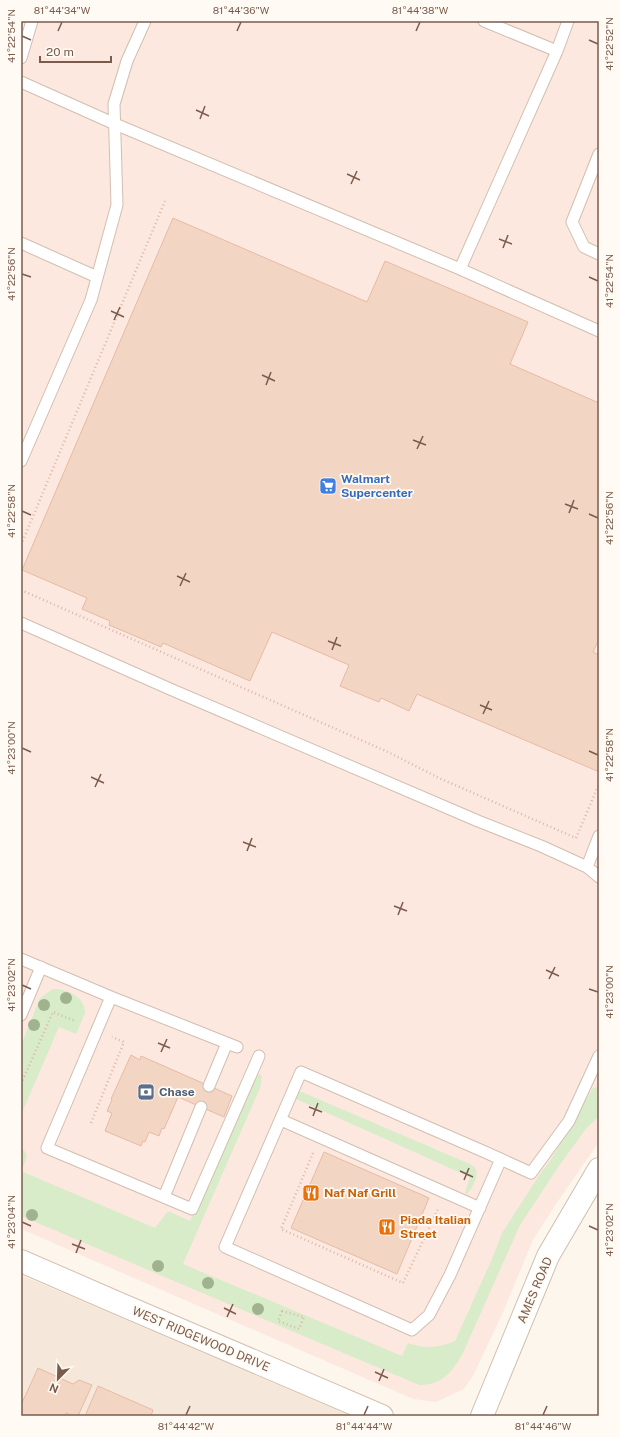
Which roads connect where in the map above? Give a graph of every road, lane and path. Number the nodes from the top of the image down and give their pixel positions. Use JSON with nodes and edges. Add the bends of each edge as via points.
{"nodes":[{"id":1,"x":32,"y":21,"type":"edge"},
{"id":2,"x":146,"y":21,"type":"edge"},
{"id":3,"x":484,"y":21,"type":"edge"},
{"id":4,"x":568,"y":21,"type":"edge"},
{"id":5,"x":557,"y":52,"type":"junction"},
{"id":6,"x":21,"y":58,"type":"edge"},
{"id":7,"x":21,"y":82,"type":"edge"},
{"id":8,"x":115,"y":124,"type":"junction"},
{"id":9,"x":599,"y":154,"type":"edge"},
{"id":10,"x":165,"y":201,"type":"dead end"},
{"id":11,"x":21,"y":243,"type":"edge"},
{"id":12,"x":599,"y":254,"type":"edge"},
{"id":13,"x":460,"y":270,"type":"junction"},
{"id":14,"x":97,"y":277,"type":"junction"},
{"id":15,"x":599,"y":331,"type":"edge"},
{"id":16,"x":21,"y":461,"type":"edge"},
{"id":17,"x":21,"y":545,"type":"edge"},
{"id":18,"x":21,"y":590,"type":"edge"},
{"id":19,"x":21,"y":622,"type":"edge"},
{"id":20,"x":599,"y":784,"type":"edge"},
{"id":21,"x":599,"y":836,"type":"edge"},
{"id":22,"x":587,"y":867,"type":"junction"},
{"id":23,"x":599,"y":877,"type":"edge"},
{"id":24,"x":21,"y":959,"type":"edge"},
{"id":25,"x":41,"y":967,"type":"junction"},
{"id":26,"x":110,"y":997,"type":"junction"},
{"id":27,"x":21,"y":1015,"type":"edge"},
{"id":28,"x":75,"y":1021,"type":"dead end"},
{"id":29,"x":112,"y":1037,"type":"dead end"},
{"id":30,"x":260,"y":1056,"type":"dead end"},
{"id":31,"x":599,"y":1056,"type":"edge"},
{"id":32,"x":21,"y":1084,"type":"edge"},
{"id":33,"x":209,"y":1086,"type":"dead end"},
{"id":34,"x":201,"y":1107,"type":"dead end"},
{"id":35,"x":281,"y":1120,"type":"junction"},
{"id":36,"x":91,"y":1123,"type":"dead end"},
{"id":37,"x":313,"y":1152,"type":"dead end"},
{"id":38,"x":501,"y":1159,"type":"junction"},
{"id":39,"x":599,"y":1169,"type":"edge"},
{"id":40,"x":164,"y":1197,"type":"junction"},
{"id":41,"x":439,"y":1206,"type":"dead end"},
{"id":42,"x":480,"y":1208,"type":"junction"},
{"id":43,"x":21,"y":1261,"type":"edge"},
{"id":44,"x":299,"y":1330,"type":"joint"},
{"id":45,"x":382,"y":1416,"type":"edge"},
{"id":46,"x":482,"y":1416,"type":"edge"}],
"edges":[{"from":1,"to":6,"type":"lane"},
{"from":2,"to":8,"type":"lane","via":[[127,61],[114,104]]},
{"from":3,"to":5,"type":"lane"},
{"from":4,"to":5,"type":"lane"},
{"from":5,"to":13,"type":"lane"},
{"from":7,"to":8,"type":"lane"},
{"from":8,"to":13,"type":"lane"},
{"from":8,"to":14,"type":"lane","via":[[117,205]]},
{"from":9,"to":12,"type":"lane","via":[[572,222],[584,247]]},
{"from":10,"to":17,"type":"path"},
{"from":11,"to":14,"type":"lane"},
{"from":13,"to":15,"type":"lane"},
{"from":14,"to":16,"type":"lane","via":[[91,300]]},
{"from":18,"to":20,"type":"path","via":[[576,838]]},
{"from":19,"to":22,"type":"lane","via":[[108,662]]},
{"from":21,"to":22,"type":"lane"},
{"from":22,"to":23,"type":"lane"},
{"from":24,"to":25,"type":"lane"},
{"from":25,"to":26,"type":"lane"},
{"from":25,"to":27,"type":"lane"},
{"from":26,"to":33,"type":"lane","via":[[232,1045]]},
{"from":26,"to":40,"type":"lane","via":[[47,1148]]},
{"from":28,"to":32,"type":"path","via":[[53,1012]]},
{"from":29,"to":36,"type":"path","via":[[124,1042]]},
{"from":30,"to":40,"type":"lane","via":[[192,1209]]},
{"from":31,"to":38,"type":"lane","via":[[569,1121],[532,1173]]},
{"from":34,"to":40,"type":"lane"},
{"from":35,"to":38,"type":"lane","via":[[301,1072]]},
{"from":35,"to":42,"type":"lane"},
{"from":35,"to":42,"type":"lane","via":[[225,1247],[312,1286],[412,1330],[429,1315],[450,1276]]},
{"from":37,"to":41,"type":"path","via":[[281,1229],[403,1283]]},
{"from":38,"to":42,"type":"lane"},
{"from":39,"to":46,"type":"main road","name":"AMES ROAD","via":[[548,1256]]},
{"from":43,"to":45,"type":"main road","name":"WEST RIDGEWOOD DRIVE"},
{"from":44,"to":44,"type":"path","via":[[304,1317],[282,1310],[278,1321]]}]}
